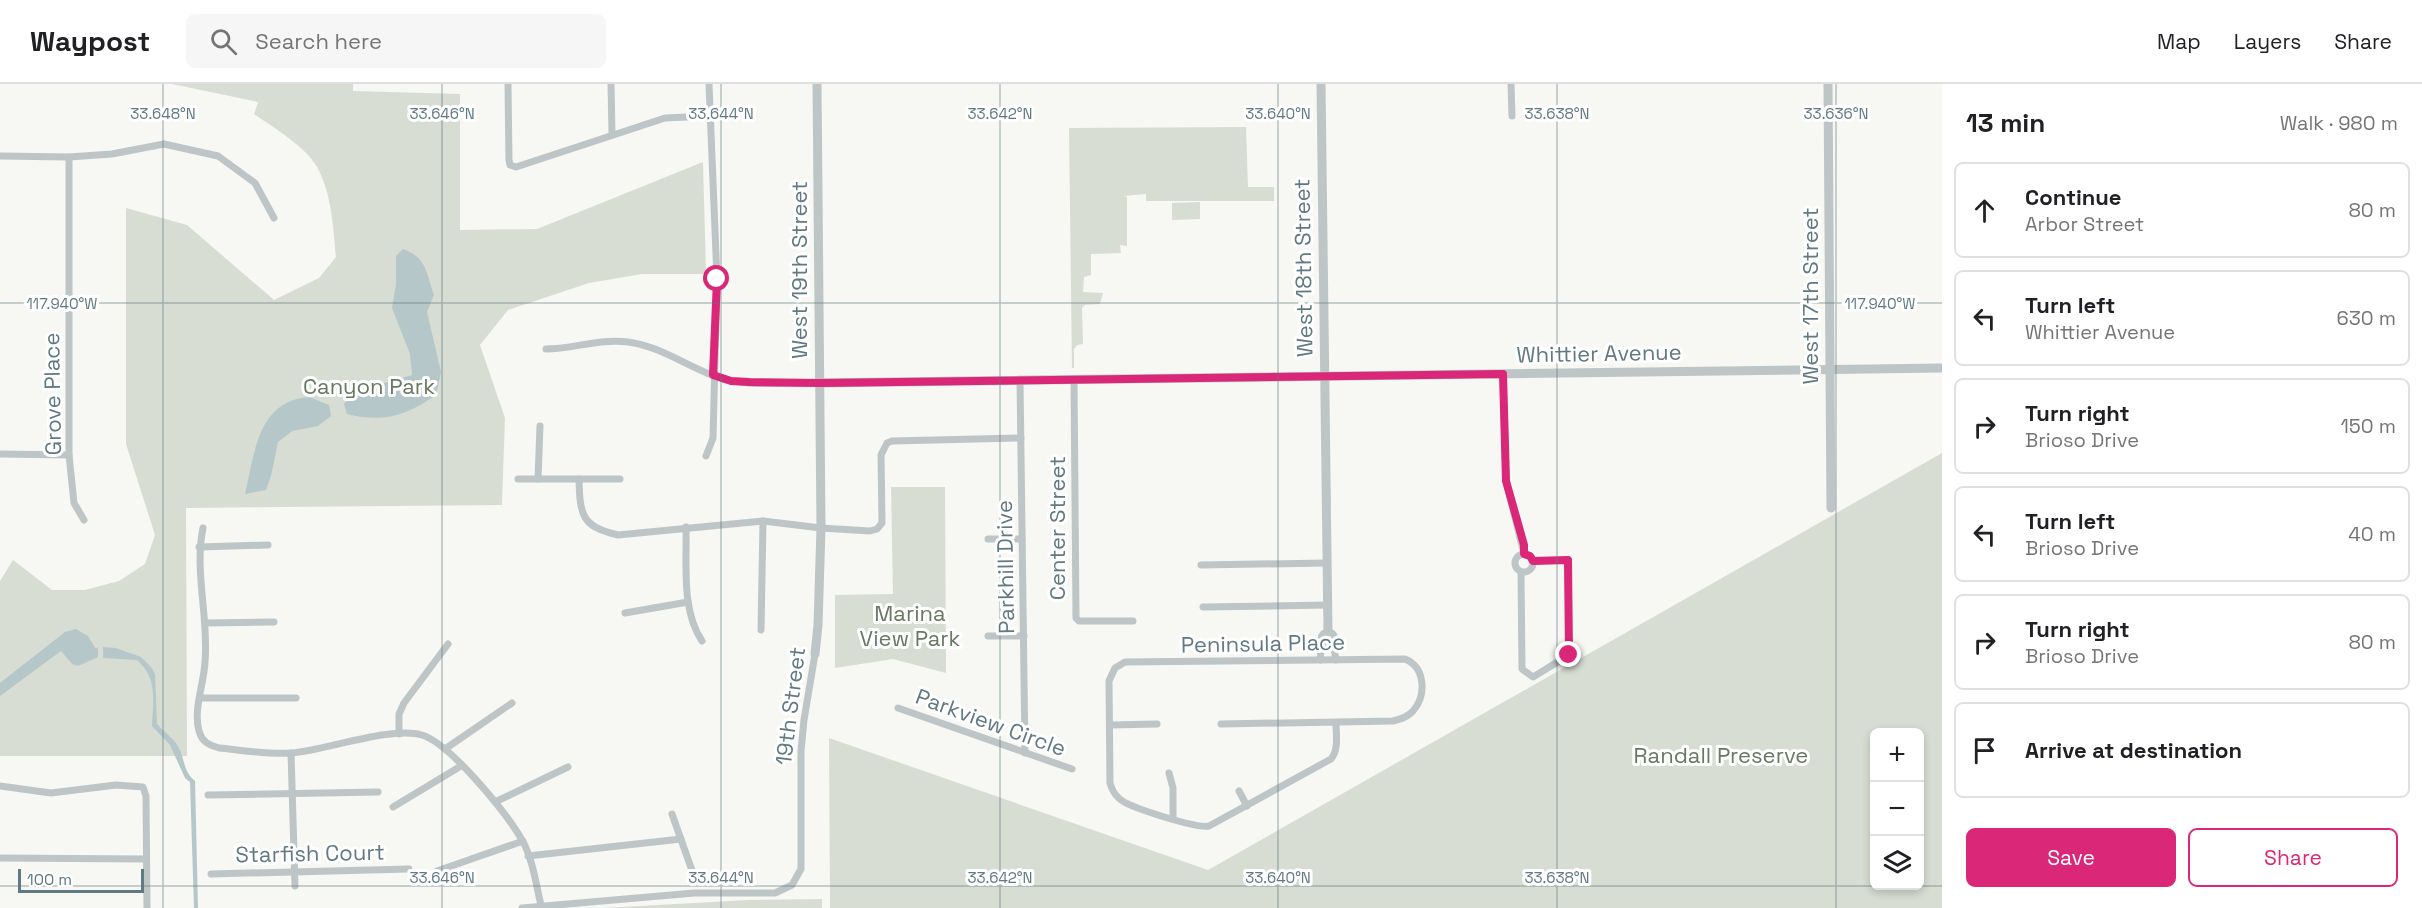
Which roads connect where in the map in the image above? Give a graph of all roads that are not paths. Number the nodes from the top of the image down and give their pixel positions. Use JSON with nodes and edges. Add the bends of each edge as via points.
{"nodes":[{"id":1,"x":508,"y":84,"type":"edge"},
{"id":2,"x":612,"y":84,"type":"edge"},
{"id":3,"x":709,"y":84,"type":"edge"},
{"id":4,"x":818,"y":84,"type":"edge"},
{"id":5,"x":1321,"y":84,"type":"edge"},
{"id":6,"x":1511,"y":84,"type":"edge"},
{"id":7,"x":1828,"y":84,"type":"edge"},
{"id":8,"x":709,"y":116,"type":"junction"},
{"id":9,"x":1512,"y":116,"type":"dead end"},
{"id":10,"x":612,"y":134,"type":"junction"},
{"id":11,"x":0,"y":156,"type":"edge"},
{"id":12,"x":69,"y":157,"type":"junction"},
{"id":13,"x":274,"y":218,"type":"dead end"},
{"id":14,"x":546,"y":348,"type":"dead end"},
{"id":15,"x":1830,"y":369,"type":"junction"},
{"id":16,"x":1942,"y":369,"type":"edge"},
{"id":17,"x":1503,"y":374,"type":"junction"},
{"id":18,"x":713,"y":375,"type":"junction"},
{"id":19,"x":1324,"y":377,"type":"junction"},
{"id":20,"x":1074,"y":379,"type":"junction"},
{"id":21,"x":1020,"y":380,"type":"junction"},
{"id":22,"x":819,"y":383,"type":"junction"},
{"id":23,"x":540,"y":426,"type":"dead end"},
{"id":24,"x":1021,"y":438,"type":"junction"},
{"id":25,"x":0,"y":454,"type":"edge"},
{"id":26,"x":69,"y":455,"type":"junction"},
{"id":27,"x":706,"y":456,"type":"dead end"},
{"id":28,"x":518,"y":479,"type":"dead end"},
{"id":29,"x":538,"y":479,"type":"junction"},
{"id":30,"x":579,"y":479,"type":"junction"},
{"id":31,"x":620,"y":479,"type":"dead end"},
{"id":32,"x":1831,"y":508,"type":"dead end"},
{"id":33,"x":84,"y":520,"type":"dead end"},
{"id":34,"x":762,"y":521,"type":"junction"},
{"id":35,"x":686,"y":527,"type":"junction"},
{"id":36,"x":203,"y":528,"type":"dead end"},
{"id":37,"x":821,"y":528,"type":"junction"},
{"id":38,"x":988,"y":539,"type":"dead end"},
{"id":39,"x":1022,"y":539,"type":"junction"},
{"id":40,"x":268,"y":545,"type":"dead end"},
{"id":41,"x":199,"y":547,"type":"junction"},
{"id":42,"x":1524,"y":554,"type":"junction"},
{"id":43,"x":1533,"y":561,"type":"junction"},
{"id":44,"x":1327,"y":563,"type":"junction"},
{"id":45,"x":1201,"y":565,"type":"dead end"},
{"id":46,"x":1521,"y":572,"type":"junction"},
{"id":47,"x":688,"y":602,"type":"junction"},
{"id":48,"x":1328,"y":605,"type":"junction"},
{"id":49,"x":1203,"y":607,"type":"dead end"},
{"id":50,"x":624,"y":613,"type":"dead end"},
{"id":51,"x":1133,"y":621,"type":"dead end"},
{"id":52,"x":274,"y":622,"type":"dead end"},
{"id":53,"x":206,"y":623,"type":"junction"},
{"id":54,"x":761,"y":630,"type":"dead end"},
{"id":55,"x":1328,"y":632,"type":"junction"},
{"id":56,"x":988,"y":636,"type":"dead end"},
{"id":57,"x":1024,"y":636,"type":"junction"},
{"id":58,"x":702,"y":641,"type":"dead end"},
{"id":59,"x":1322,"y":642,"type":"junction"},
{"id":60,"x":1333,"y":643,"type":"junction"},
{"id":61,"x":448,"y":644,"type":"dead end"},
{"id":62,"x":816,"y":654,"type":"joint"},
{"id":63,"x":1320,"y":660,"type":"junction"},
{"id":64,"x":1336,"y":660,"type":"junction"},
{"id":65,"x":200,"y":698,"type":"junction"},
{"id":66,"x":296,"y":698,"type":"dead end"},
{"id":67,"x":512,"y":703,"type":"dead end"},
{"id":68,"x":898,"y":708,"type":"dead end"},
{"id":69,"x":1336,"y":723,"type":"junction"},
{"id":70,"x":1157,"y":724,"type":"dead end"},
{"id":71,"x":1221,"y":724,"type":"dead end"},
{"id":72,"x":1110,"y":725,"type":"junction"},
{"id":73,"x":399,"y":734,"type":"junction"},
{"id":74,"x":445,"y":749,"type":"junction"},
{"id":75,"x":291,"y":753,"type":"junction"},
{"id":76,"x":1025,"y":753,"type":"junction"},
{"id":77,"x":461,"y":766,"type":"junction"},
{"id":78,"x":568,"y":767,"type":"dead end"},
{"id":79,"x":1072,"y":769,"type":"dead end"},
{"id":80,"x":1169,"y":773,"type":"dead end"},
{"id":81,"x":0,"y":786,"type":"edge"},
{"id":82,"x":1239,"y":791,"type":"dead end"},
{"id":83,"x":378,"y":792,"type":"dead end"},
{"id":84,"x":294,"y":794,"type":"junction"},
{"id":85,"x":208,"y":795,"type":"dead end"},
{"id":86,"x":495,"y":802,"type":"junction"},
{"id":87,"x":1247,"y":806,"type":"junction"},
{"id":88,"x":393,"y":807,"type":"dead end"},
{"id":89,"x":672,"y":814,"type":"dead end"},
{"id":90,"x":1173,"y":819,"type":"junction"},
{"id":91,"x":681,"y":839,"type":"junction"},
{"id":92,"x":523,"y":841,"type":"junction"},
{"id":93,"x":528,"y":856,"type":"junction"},
{"id":94,"x":0,"y":858,"type":"edge"},
{"id":95,"x":146,"y":859,"type":"junction"},
{"id":96,"x":409,"y":869,"type":"dead end"},
{"id":97,"x":437,"y":871,"type":"dead end"},
{"id":98,"x":295,"y":872,"type":"junction"},
{"id":99,"x":212,"y":874,"type":"dead end"},
{"id":100,"x":695,"y":879,"type":"dead end"},
{"id":101,"x":295,"y":886,"type":"dead end"},
{"id":102,"x":542,"y":905,"type":"junction"},
{"id":103,"x":147,"y":908,"type":"edge"},
{"id":104,"x":522,"y":908,"type":"edge"}],
"edges":[{"from":1,"to":10,"type":"street","via":[[510,165],[516,167]]},
{"from":2,"to":10,"type":"street"},
{"from":3,"to":8,"type":"street"},
{"from":4,"to":22,"type":"street","name":"West 19th Street"},
{"from":5,"to":19,"type":"street","name":"West 18th Street"},
{"from":6,"to":9,"type":"street"},
{"from":7,"to":15,"type":"street","name":"West 17th Street"},
{"from":8,"to":10,"type":"street","via":[[665,118]]},
{"from":8,"to":18,"type":"street","via":[[717,279]]},
{"from":11,"to":12,"type":"street"},
{"from":12,"to":13,"type":"street","via":[[164,144],[218,156],[255,183]]},
{"from":12,"to":26,"type":"street","name":"Grove Place"},
{"from":14,"to":18,"type":"street","name":"Whittier Avenue","via":[[627,341],[657,349]]},
{"from":15,"to":16,"type":"street","name":"Whittier Avenue"},
{"from":15,"to":17,"type":"street","name":"Whittier Avenue"},
{"from":15,"to":32,"type":"street","name":"West 17th Street"},
{"from":17,"to":19,"type":"street","name":"Whittier Avenue"},
{"from":17,"to":42,"type":"street","via":[[1506,481]]},
{"from":18,"to":22,"type":"street","name":"Whittier Avenue","via":[[731,381]]},
{"from":18,"to":27,"type":"street","via":[[713,438]]},
{"from":19,"to":20,"type":"street","name":"Whittier Avenue"},
{"from":19,"to":44,"type":"street","name":"West 18th Street"},
{"from":20,"to":21,"type":"street","name":"Whittier Avenue"},
{"from":20,"to":51,"type":"street","name":"Center Street","via":[[1076,618]]},
{"from":21,"to":22,"type":"street","name":"Whittier Avenue"},
{"from":21,"to":24,"type":"street","name":"Parkhill Drive"},
{"from":22,"to":37,"type":"street","name":"West 19th Street"},
{"from":23,"to":29,"type":"street"},
{"from":24,"to":37,"type":"street","via":[[887,443],[881,454],[882,523],[870,531]]},
{"from":24,"to":39,"type":"street","name":"Parkhill Drive"},
{"from":25,"to":26,"type":"street"},
{"from":26,"to":33,"type":"street","name":"Grove Place","via":[[74,503]]},
{"from":28,"to":29,"type":"street"},
{"from":29,"to":30,"type":"street"},
{"from":30,"to":31,"type":"street"},
{"from":30,"to":35,"type":"street","via":[[580,508],[585,519],[602,532],[618,535]]},
{"from":34,"to":35,"type":"street"},
{"from":34,"to":37,"type":"street"},
{"from":34,"to":54,"type":"street"},
{"from":35,"to":47,"type":"street"},
{"from":36,"to":41,"type":"street"},
{"from":37,"to":62,"type":"street","name":"19th Street"},
{"from":38,"to":39,"type":"street"},
{"from":39,"to":57,"type":"street","name":"Parkhill Drive"},
{"from":40,"to":41,"type":"street"},
{"from":41,"to":53,"type":"street"},
{"from":42,"to":43,"type":"street"},
{"from":42,"to":46,"type":"street","via":[[1515,563]]},
{"from":43,"to":46,"type":"street","via":[[1531,569]]},
{"from":43,"to":46,"type":"street","via":[[1568,560],[1569,655],[1533,677],[1522,669]]},
{"from":44,"to":45,"type":"street"},
{"from":44,"to":48,"type":"street","name":"West 18th Street"},
{"from":47,"to":50,"type":"street"},
{"from":47,"to":58,"type":"street","via":[[693,627]]},
{"from":48,"to":49,"type":"street"},
{"from":48,"to":55,"type":"street","name":"West 18th Street"},
{"from":52,"to":53,"type":"street"},
{"from":53,"to":65,"type":"street"},
{"from":55,"to":59,"type":"street","via":[[1322,636]]},
{"from":55,"to":60,"type":"street","name":"West 18th Street","via":[[1335,636]]},
{"from":56,"to":57,"type":"street"},
{"from":57,"to":76,"type":"street","name":"Parkhill Drive"},
{"from":59,"to":60,"type":"street"},
{"from":59,"to":63,"type":"street"},
{"from":60,"to":64,"type":"street","name":"West 18th Street"},
{"from":61,"to":73,"type":"street","via":[[404,703],[399,714]]},
{"from":62,"to":102,"type":"street","name":"19th Street","via":[[801,751],[801,869],[792,885],[764,894],[694,892]]},
{"from":63,"to":64,"type":"street","name":"Peninsula Place"},
{"from":63,"to":72,"type":"street","name":"Peninsula Place","via":[[1125,662],[1115,668],[1109,681]]},
{"from":64,"to":69,"type":"street","name":"Peninsula Place","via":[[1405,659],[1421,673],[1422,685],[1421,696],[1403,719]]},
{"from":65,"to":66,"type":"street"},
{"from":65,"to":75,"type":"street","via":[[198,729],[209,745]]},
{"from":67,"to":74,"type":"street"},
{"from":68,"to":76,"type":"street","name":"Parkview Circle"},
{"from":69,"to":71,"type":"street"},
{"from":69,"to":87,"type":"street","via":[[1336,747],[1331,759]]},
{"from":70,"to":72,"type":"street"},
{"from":72,"to":90,"type":"street","via":[[1110,783],[1114,793],[1123,801]]},
{"from":73,"to":74,"type":"street","via":[[422,735]]},
{"from":73,"to":75,"type":"street"},
{"from":74,"to":77,"type":"street"},
{"from":75,"to":84,"type":"street"},
{"from":76,"to":79,"type":"street","name":"Parkview Circle"},
{"from":77,"to":86,"type":"street"},
{"from":77,"to":88,"type":"street"},
{"from":78,"to":86,"type":"street"},
{"from":80,"to":90,"type":"street"},
{"from":81,"to":95,"type":"street","via":[[51,793],[116,785],[143,787]]},
{"from":82,"to":87,"type":"street"},
{"from":83,"to":84,"type":"street"},
{"from":84,"to":85,"type":"street"},
{"from":84,"to":98,"type":"street"},
{"from":86,"to":92,"type":"street"},
{"from":87,"to":90,"type":"street","via":[[1203,828]]},
{"from":89,"to":91,"type":"street"},
{"from":91,"to":93,"type":"street"},
{"from":91,"to":100,"type":"street"},
{"from":92,"to":93,"type":"street"},
{"from":92,"to":97,"type":"street"},
{"from":93,"to":102,"type":"street"},
{"from":94,"to":95,"type":"street"},
{"from":95,"to":103,"type":"street"},
{"from":96,"to":98,"type":"street","name":"Starfish Court"},
{"from":98,"to":99,"type":"street","name":"Starfish Court"},
{"from":98,"to":101,"type":"street"},
{"from":102,"to":104,"type":"street"}]}
